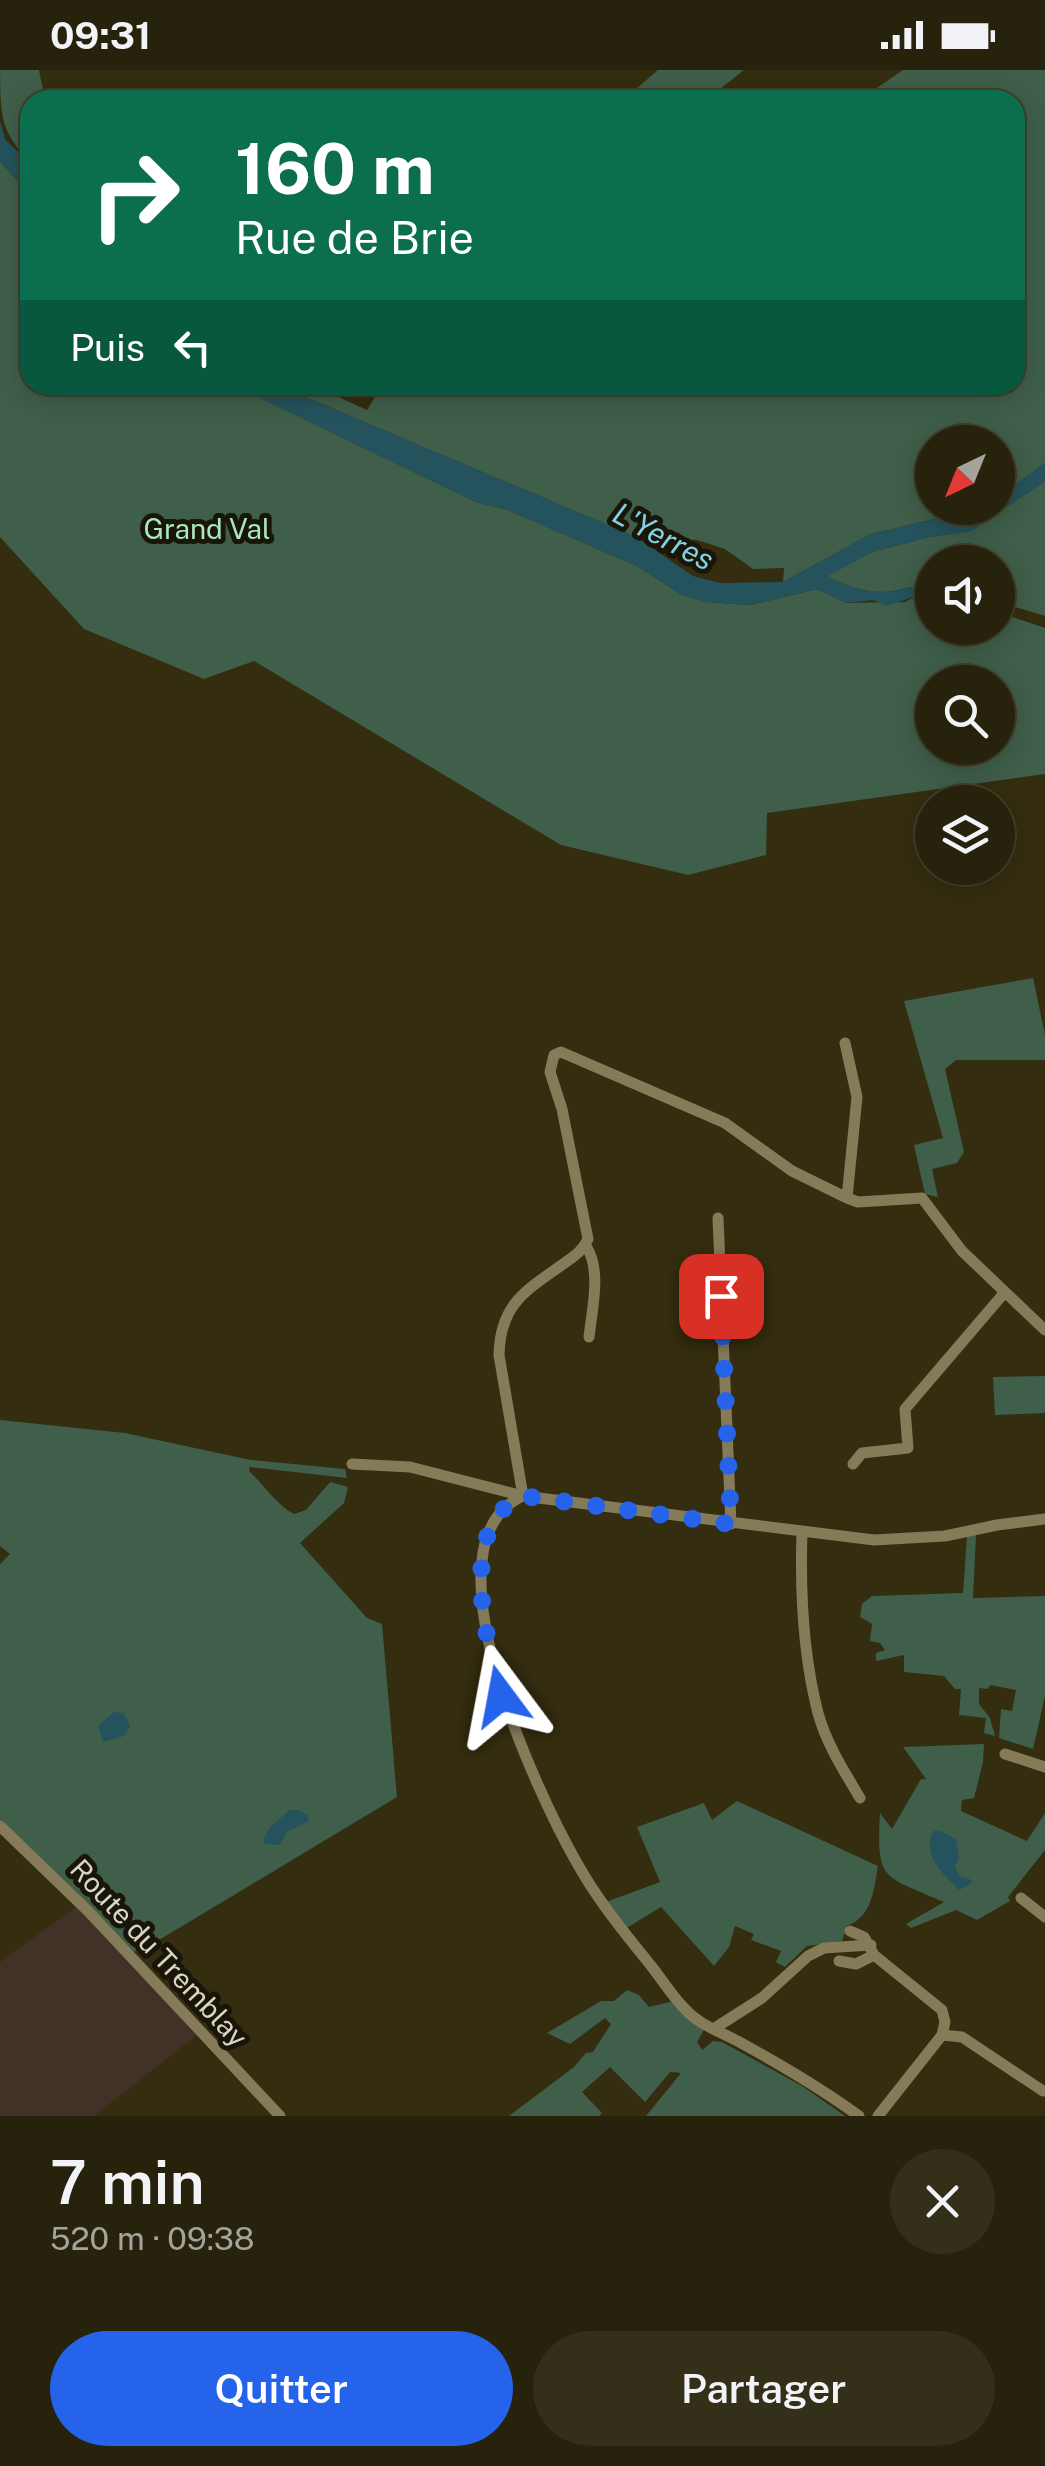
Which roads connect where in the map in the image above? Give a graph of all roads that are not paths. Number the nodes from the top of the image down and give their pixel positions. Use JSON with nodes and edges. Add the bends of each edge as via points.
{"nodes":[{"id":1,"x":846,"y":1043,"type":"dead end"},
{"id":2,"x":847,"y":1198,"type":"junction"},
{"id":3,"x":718,"y":1218,"type":"dead end"},
{"id":4,"x":586,"y":1246,"type":"junction"},
{"id":5,"x":1005,"y":1292,"type":"junction"},
{"id":6,"x":1045,"y":1330,"type":"edge"},
{"id":7,"x":589,"y":1337,"type":"dead end"},
{"id":8,"x":352,"y":1464,"type":"dead end"},
{"id":9,"x":853,"y":1464,"type":"dead end"},
{"id":10,"x":523,"y":1496,"type":"junction"},
{"id":11,"x":1045,"y":1520,"type":"edge"},
{"id":12,"x":731,"y":1524,"type":"junction"},
{"id":13,"x":802,"y":1532,"type":"junction"},
{"id":14,"x":1006,"y":1754,"type":"dead end"},
{"id":15,"x":1045,"y":1767,"type":"edge"},
{"id":16,"x":860,"y":1798,"type":"dead end"},
{"id":17,"x":0,"y":1826,"type":"edge"},
{"id":18,"x":1021,"y":1898,"type":"dead end"},
{"id":19,"x":1045,"y":1917,"type":"edge"},
{"id":20,"x":850,"y":1931,"type":"dead end"},
{"id":21,"x":872,"y":1950,"type":"junction"},
{"id":22,"x":840,"y":1962,"type":"dead end"},
{"id":23,"x":715,"y":2028,"type":"junction"},
{"id":24,"x":942,"y":2035,"type":"junction"},
{"id":25,"x":1043,"y":2091,"type":"edge"},
{"id":26,"x":280,"y":2116,"type":"edge"},
{"id":27,"x":859,"y":2116,"type":"edge"},
{"id":28,"x":878,"y":2116,"type":"edge"}],
"edges":[{"from":1,"to":2,"type":"street","via":[[857,1097]]},
{"from":2,"to":4,"type":"street","via":[[792,1171],[724,1123],[561,1052],[550,1072],[588,1230]]},
{"from":2,"to":5,"type":"street","via":[[922,1198],[962,1251]]},
{"from":3,"to":12,"type":"street"},
{"from":4,"to":7,"type":"street","via":[[594,1278]]},
{"from":4,"to":10,"type":"street","via":[[512,1304],[500,1334]]},
{"from":5,"to":6,"type":"street"},
{"from":5,"to":9,"type":"street","via":[[905,1409],[908,1448],[862,1452]]},
{"from":8,"to":10,"type":"street","via":[[410,1467]]},
{"from":10,"to":12,"type":"street"},
{"from":10,"to":23,"type":"street","via":[[510,1501],[488,1528],[482,1564],[501,1696],[576,1861],[608,1913],[683,2008]]},
{"from":11,"to":13,"type":"street","via":[[917,1539]]},
{"from":12,"to":13,"type":"street"},
{"from":13,"to":16,"type":"street","via":[[805,1632],[818,1714]]},
{"from":14,"to":15,"type":"street"},
{"from":17,"to":26,"type":"street","name":"Route du Tremblay"},
{"from":18,"to":19,"type":"street"},
{"from":20,"to":21,"type":"street"},
{"from":21,"to":22,"type":"street","via":[[856,1964]]},
{"from":21,"to":23,"type":"street","via":[[824,1948]]},
{"from":21,"to":24,"type":"street","via":[[942,2010]]},
{"from":23,"to":27,"type":"street"},
{"from":24,"to":25,"type":"street","via":[[962,2037]]},
{"from":24,"to":28,"type":"street"}]}
